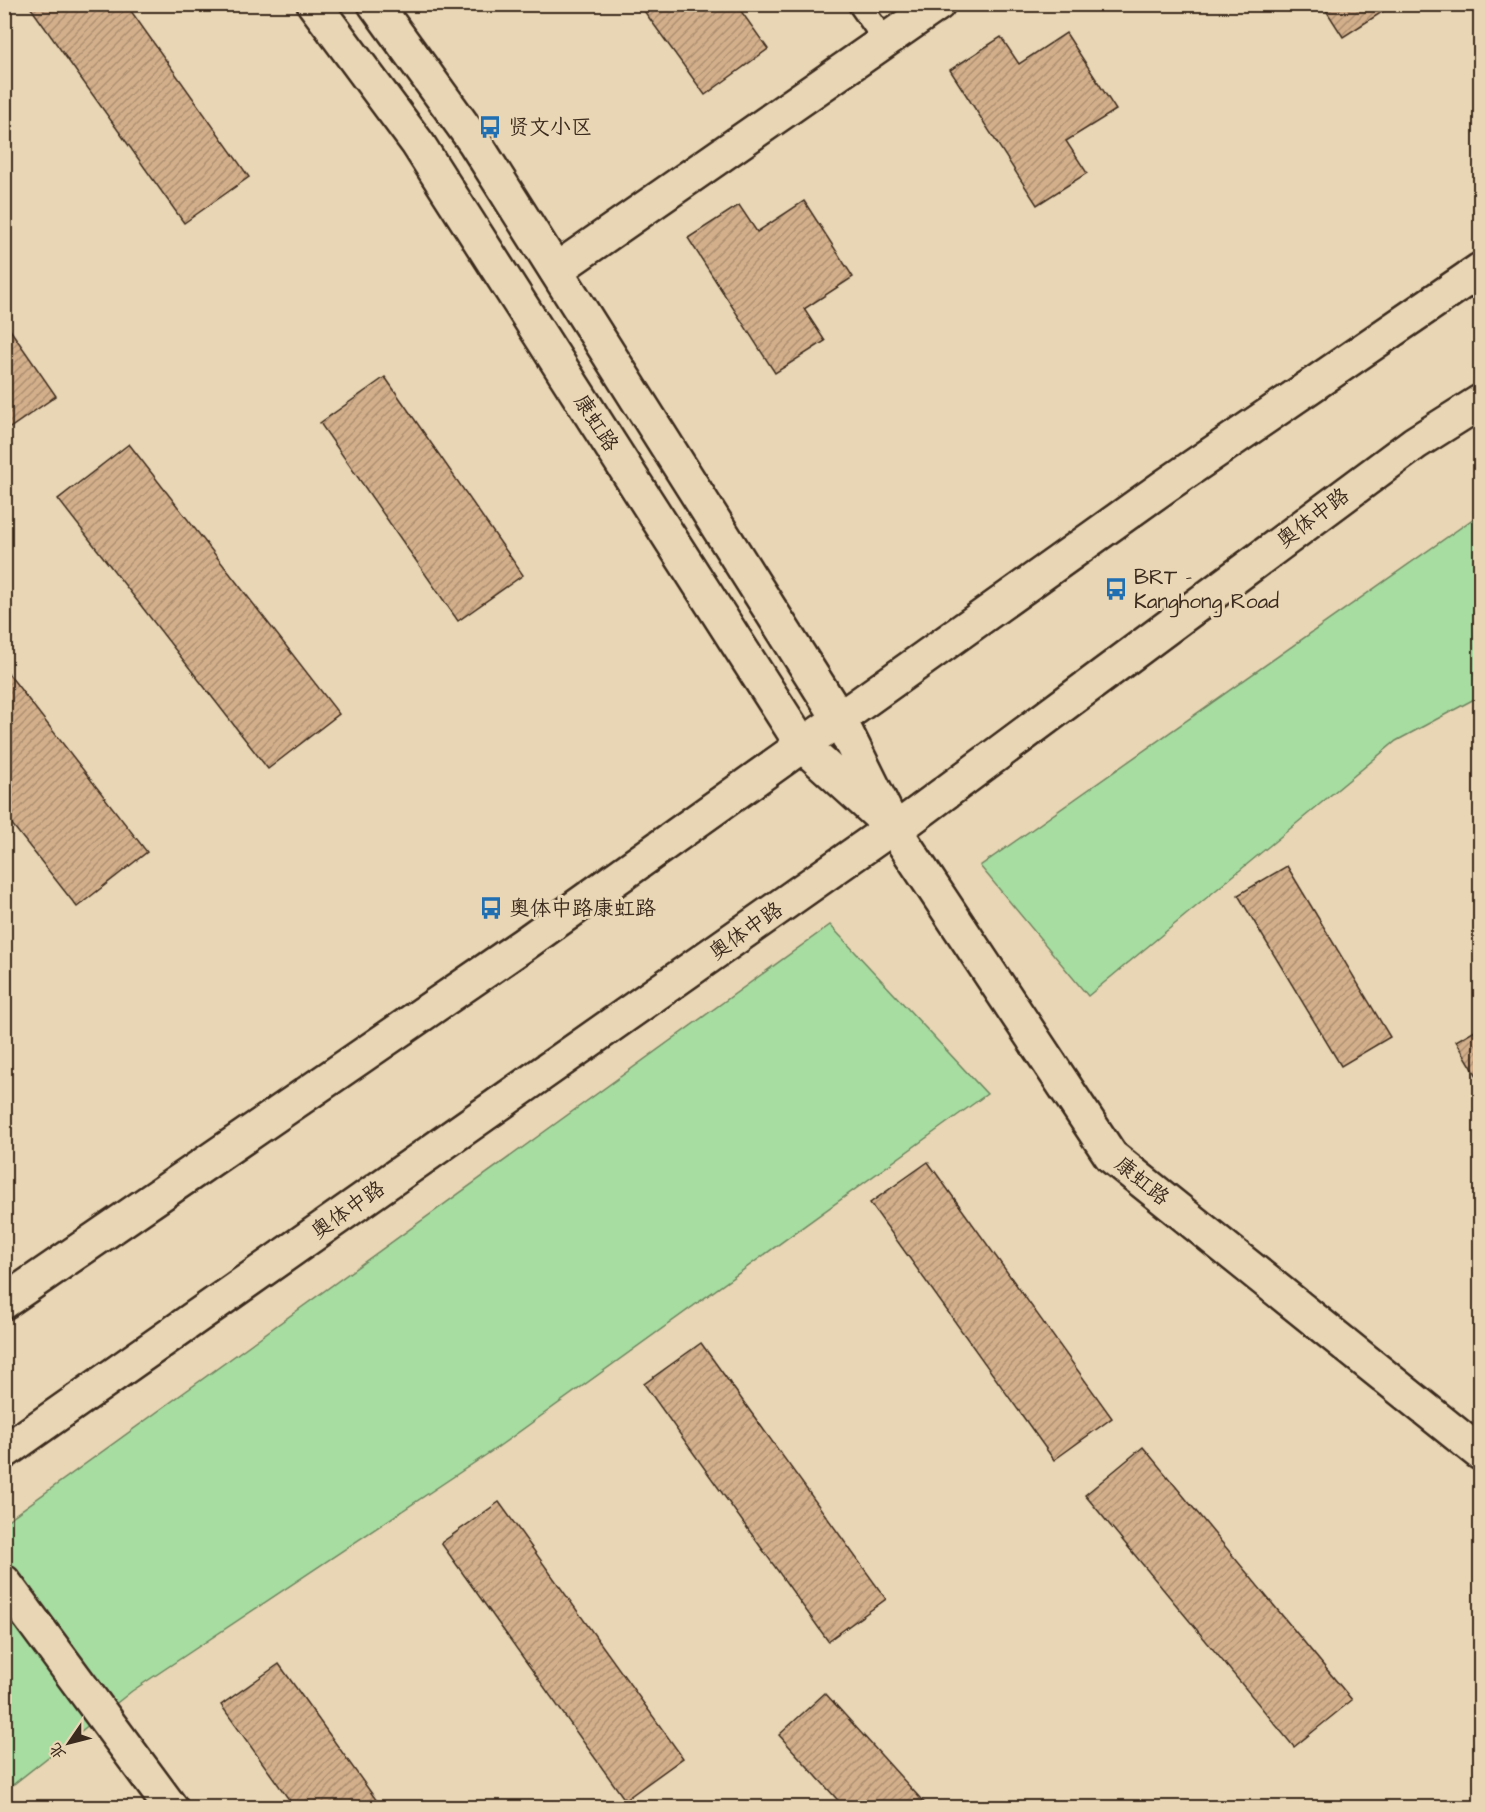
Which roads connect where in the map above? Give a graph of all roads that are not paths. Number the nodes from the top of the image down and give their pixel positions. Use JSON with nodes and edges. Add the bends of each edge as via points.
{"nodes":[{"id":1,"x":314,"y":4,"type":"edge"},
{"id":2,"x":375,"y":4,"type":"edge"},
{"id":3,"x":859,"y":4,"type":"edge"},
{"id":4,"x":938,"y":4,"type":"edge"},
{"id":5,"x":885,"y":40,"type":"junction"},
{"id":6,"x":556,"y":270,"type":"junction"},
{"id":7,"x":1480,"y":270,"type":"edge"},
{"id":8,"x":1480,"y":402,"type":"edge"},
{"id":9,"x":840,"y":720,"type":"junction"},
{"id":10,"x":803,"y":746,"type":"junction"},
{"id":11,"x":893,"y":827,"type":"junction"},
{"id":12,"x":4,"y":1302,"type":"edge"},
{"id":13,"x":4,"y":1452,"type":"edge"},
{"id":14,"x":1480,"y":1453,"type":"edge"},
{"id":15,"x":4,"y":1582,"type":"edge"},
{"id":16,"x":171,"y":1808,"type":"edge"}],
"edges":[{"from":1,"to":10,"type":"main road","name":"康虹路","via":[[418,144]]},
{"from":2,"to":6,"type":"main road","name":"康虹路","via":[[458,116]]},
{"from":3,"to":5,"type":"lane"},
{"from":4,"to":5,"type":"main road"},
{"from":5,"to":6,"type":"main road"},
{"from":6,"to":9,"type":"main road","name":"康虹路"},
{"from":7,"to":9,"type":"main road","via":[[1165,486]]},
{"from":8,"to":11,"type":"main road","name":"奥体中路","via":[[1415,442],[919,812]]},
{"from":9,"to":10,"type":"main road"},
{"from":9,"to":11,"type":"main road","name":"康虹路"},
{"from":10,"to":11,"type":"main road","name":"康虹路"},
{"from":10,"to":12,"type":"main road","via":[[524,945]]},
{"from":11,"to":13,"type":"main road","name":"奥体中路"},
{"from":11,"to":14,"type":"main road","name":"康虹路","via":[[1111,1156]]},
{"from":15,"to":16,"type":"main road"}]}
